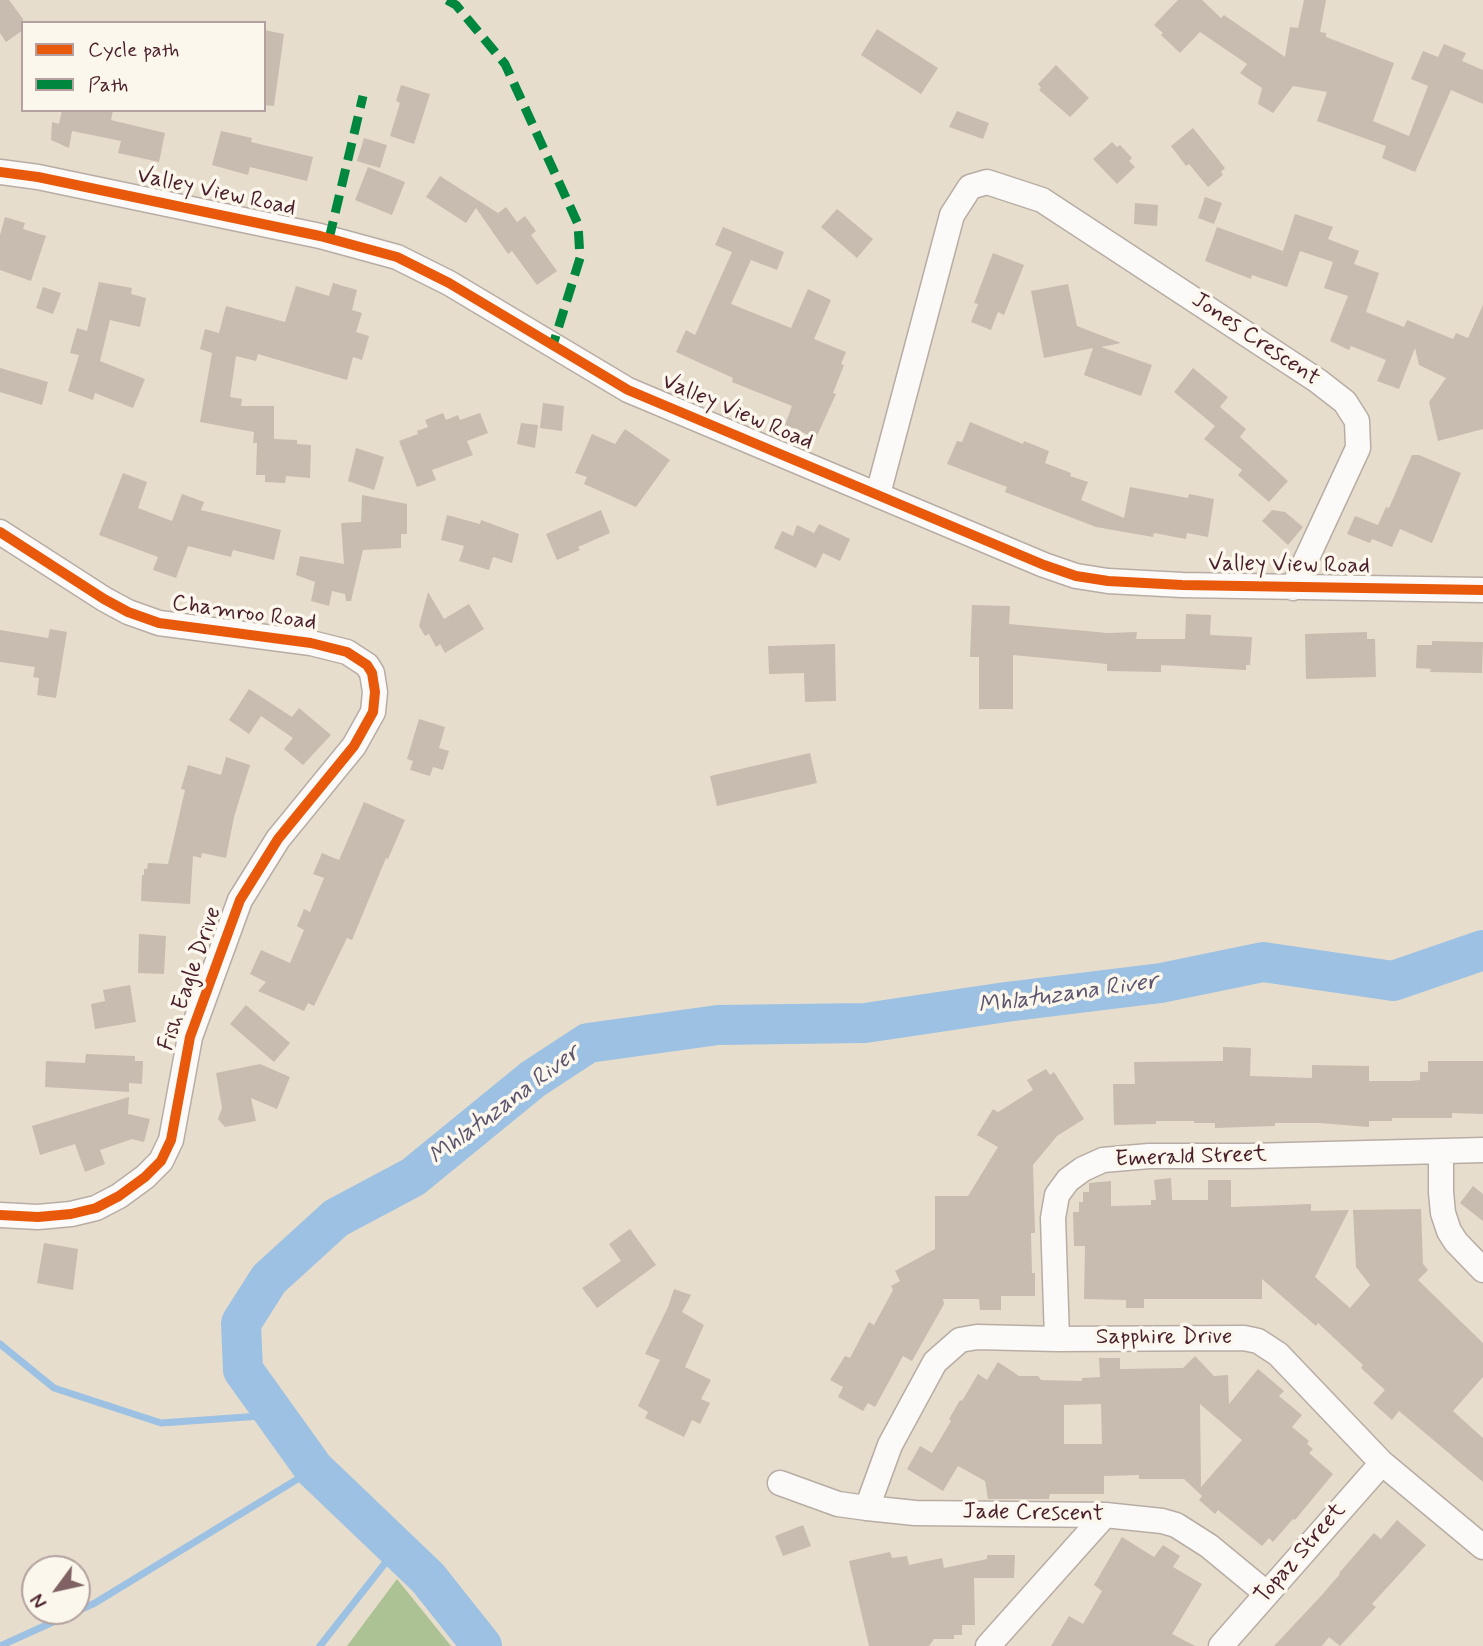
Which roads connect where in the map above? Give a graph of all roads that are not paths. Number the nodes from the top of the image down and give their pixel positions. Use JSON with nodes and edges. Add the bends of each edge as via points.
{"nodes":[{"id":1,"x":0,"y":172,"type":"edge"},
{"id":2,"x":878,"y":494,"type":"junction"},
{"id":3,"x":0,"y":532,"type":"edge"},
{"id":4,"x":1293,"y":588,"type":"junction"},
{"id":5,"x":1483,"y":590,"type":"edge"},
{"id":6,"x":372,"y":673,"type":"joint"},
{"id":7,"x":1483,"y":1150,"type":"edge"},
{"id":8,"x":1441,"y":1152,"type":"junction"},
{"id":9,"x":0,"y":1215,"type":"edge"},
{"id":10,"x":1483,"y":1270,"type":"edge"},
{"id":11,"x":1058,"y":1339,"type":"junction"},
{"id":12,"x":1382,"y":1463,"type":"junction"},
{"id":13,"x":780,"y":1483,"type":"dead end"},
{"id":14,"x":867,"y":1508,"type":"junction"},
{"id":15,"x":1105,"y":1515,"type":"junction"},
{"id":16,"x":1483,"y":1547,"type":"edge"},
{"id":17,"x":1266,"y":1593,"type":"junction"},
{"id":18,"x":988,"y":1646,"type":"edge"},
{"id":19,"x":1221,"y":1646,"type":"edge"}],
"edges":[{"from":1,"to":2,"type":"street","name":"Valley View Road","via":[[320,236],[397,257],[628,390]]},
{"from":2,"to":4,"type":"street","name":"Valley View Road","via":[[1076,576]]},
{"from":2,"to":4,"type":"street","name":"Jones Crescent","via":[[952,215],[970,187],[987,182],[1042,200],[1345,402],[1357,421],[1358,448]]},
{"from":3,"to":6,"type":"street","name":"Chamroo Road","via":[[128,612],[176,627],[311,643],[347,652]]},
{"from":4,"to":5,"type":"street","name":"Valley View Road"},
{"from":6,"to":9,"type":"street","name":"Fish Eagle Drive","via":[[373,712],[354,746],[278,839],[240,900],[190,1037],[171,1140],[161,1161],[119,1196],[96,1208],[38,1217]]},
{"from":7,"to":8,"type":"street","name":"Emerald Street"},
{"from":8,"to":10,"type":"street","via":[[1443,1213],[1449,1231]]},
{"from":8,"to":11,"type":"street","name":"Emerald Street","via":[[1149,1156],[1103,1160],[1083,1169],[1057,1195]]},
{"from":11,"to":12,"type":"street","name":"Sapphire Drive","via":[[1215,1336],[1258,1341],[1295,1370]]},
{"from":11,"to":14,"type":"street","name":"Sapphire Drive","via":[[977,1337],[948,1348],[935,1362],[890,1445]]},
{"from":12,"to":16,"type":"street","name":"Sapphire Drive"},
{"from":12,"to":17,"type":"street","name":"Topaz Street"},
{"from":13,"to":14,"type":"street","name":"Jade Crescent","via":[[838,1504]]},
{"from":14,"to":15,"type":"street","name":"Jade Crescent","via":[[915,1513]]},
{"from":15,"to":17,"type":"street","name":"Jade Crescent","via":[[1176,1525]]},
{"from":15,"to":18,"type":"street"},
{"from":17,"to":19,"type":"street","name":"Topaz Street"}]}
